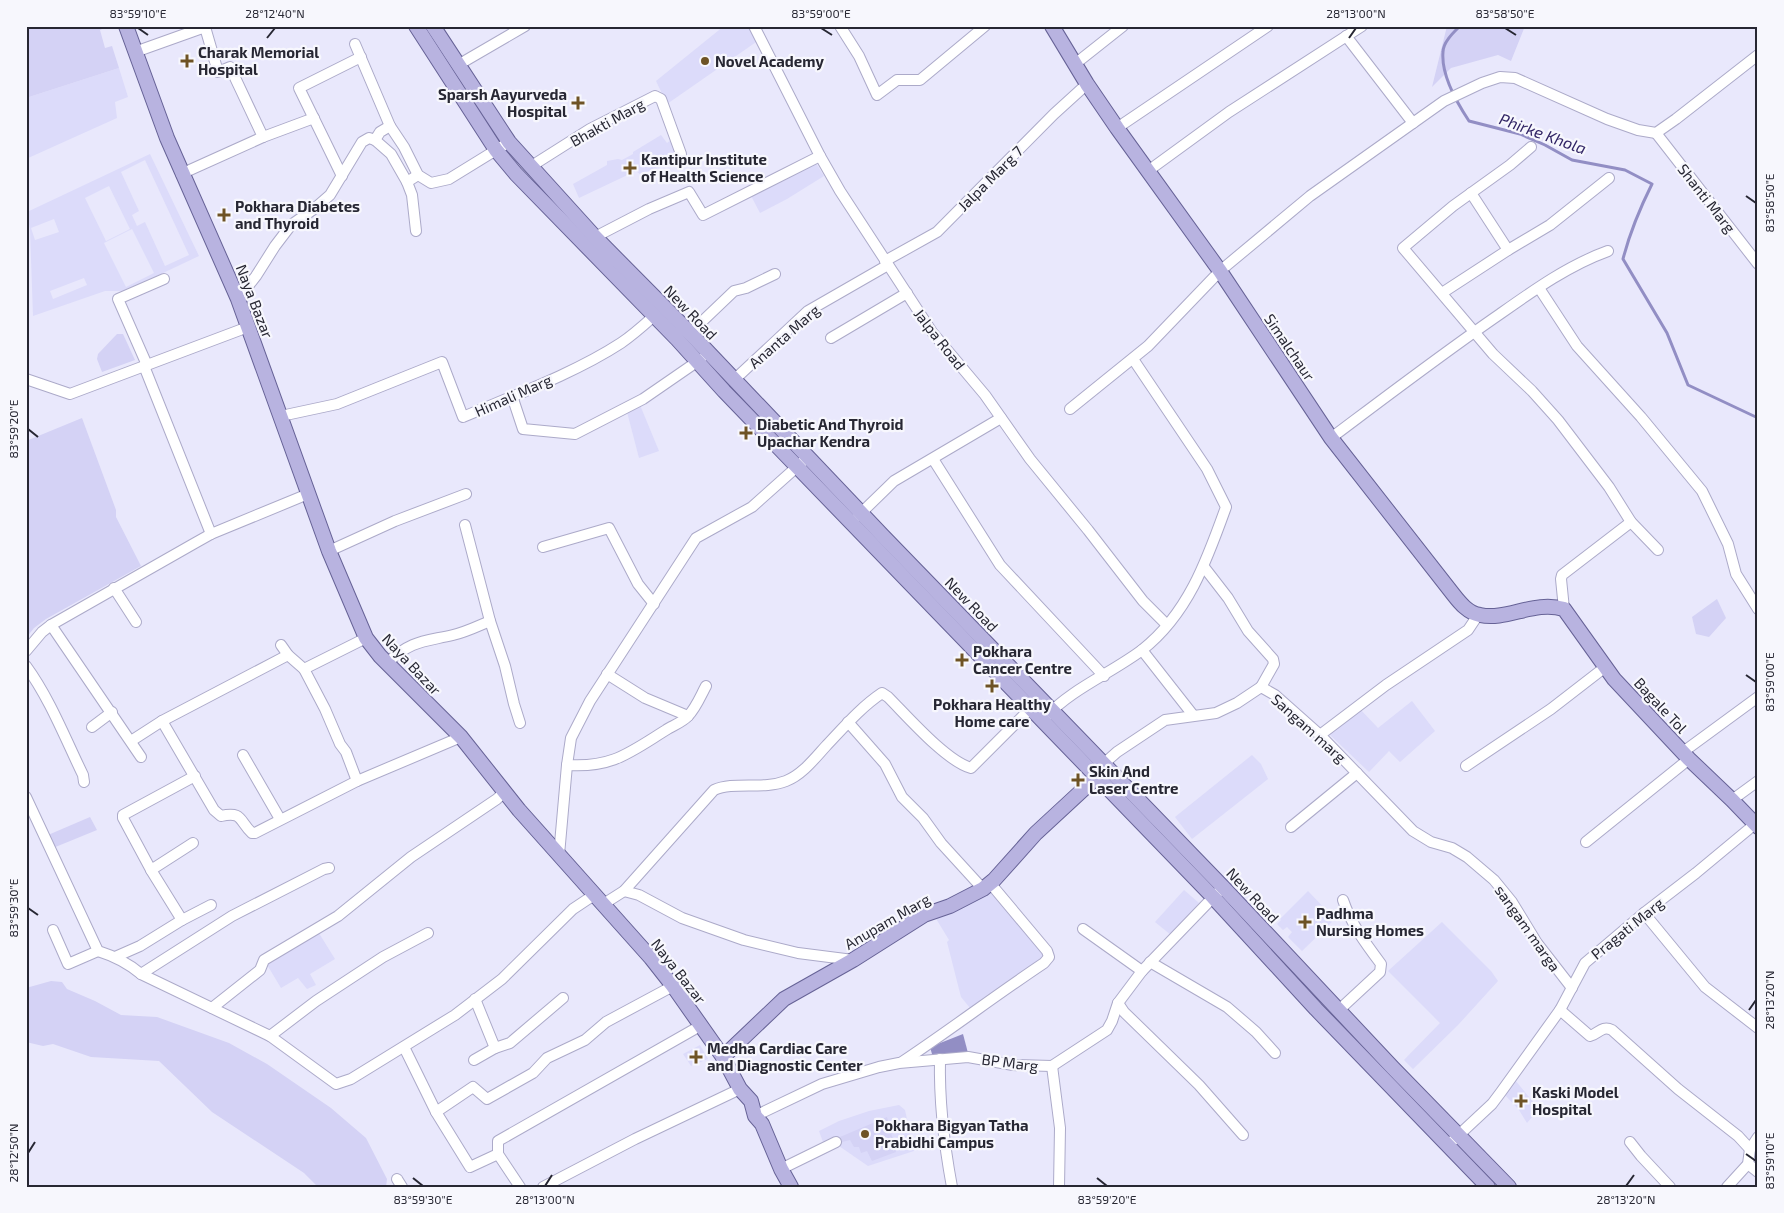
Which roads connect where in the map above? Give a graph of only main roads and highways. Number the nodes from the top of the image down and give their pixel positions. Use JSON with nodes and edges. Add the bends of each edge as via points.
{"nodes":[{"id":1,"x":126,"y":26,"type":"edge"},
{"id":2,"x":416,"y":26,"type":"edge"},
{"id":3,"x":433,"y":26,"type":"edge"},
{"id":4,"x":1052,"y":26,"type":"edge"},
{"id":5,"x":856,"y":517,"type":"junction"},
{"id":6,"x":1564,"y":609,"type":"joint"},
{"id":7,"x":1035,"y":704,"type":"junction"},
{"id":8,"x":1100,"y":771,"type":"junction"},
{"id":9,"x":1756,"y":825,"type":"edge"},
{"id":10,"x":722,"y":1057,"type":"junction"},
{"id":11,"x":1481,"y":1185,"type":"edge"},
{"id":12,"x":791,"y":1187,"type":"edge"},
{"id":13,"x":1509,"y":1187,"type":"edge"}],
"edges":[{"from":1,"to":10,"type":"main road","name":"Naya Bazar","via":[[182,174],[238,299],[329,550],[366,638],[461,737],[504,792],[651,958]]},
{"from":2,"to":5,"type":"main road","name":"New Road","via":[[496,150],[516,174],[797,467]]},
{"from":3,"to":5,"type":"main road","name":"New Road","via":[[509,142],[530,167],[808,457]]},
{"from":4,"to":6,"type":"main road","name":"Simalchaur","via":[[1087,84],[1220,271],[1331,438],[1465,608],[1478,615],[1503,614],[1547,605]]},
{"from":5,"to":7,"type":"main road","name":"New Road"},
{"from":6,"to":9,"type":"main road","name":"Bagale Tol","via":[[1604,668]]},
{"from":7,"to":8,"type":"main road","name":"New Road","via":[[1052,711]]},
{"from":7,"to":8,"type":"main road","name":"New Road","via":[[1042,722]]},
{"from":8,"to":10,"type":"main road","name":"Anupam Marg","via":[[986,886],[950,906],[924,915],[784,999]]},
{"from":8,"to":11,"type":"main road","name":"New Road"},
{"from":8,"to":13,"type":"main road","name":"New Road","via":[[1224,887]]},
{"from":10,"to":12,"type":"main road","name":"Naya Bazar","via":[[740,1089],[751,1101],[755,1116],[762,1124]]}]}
